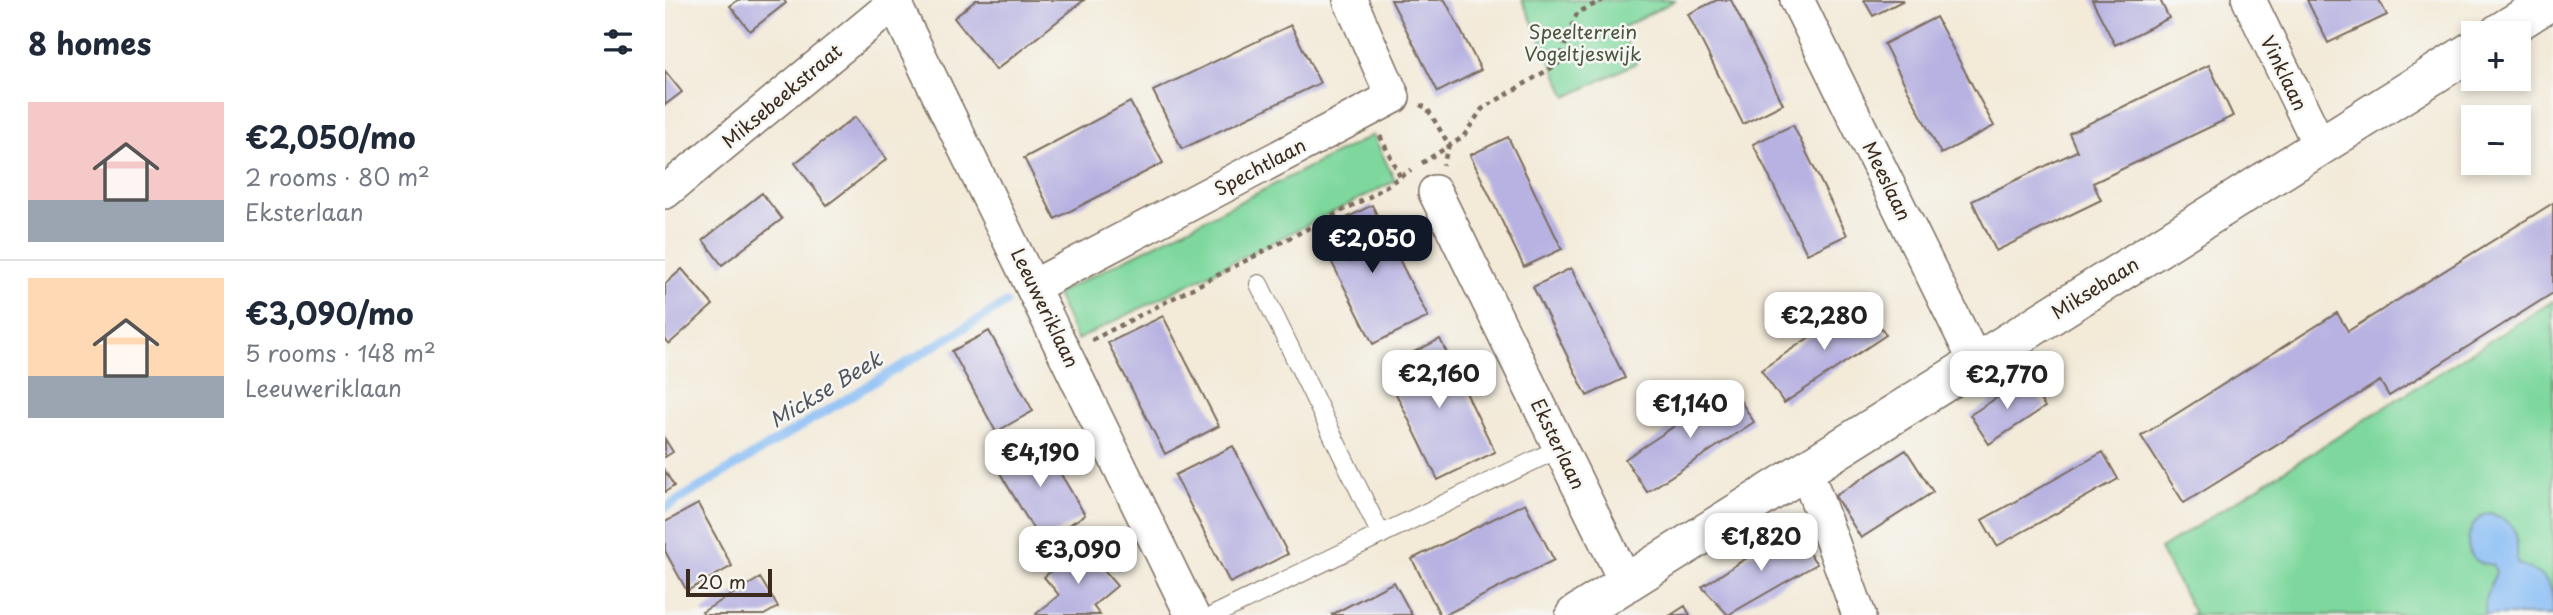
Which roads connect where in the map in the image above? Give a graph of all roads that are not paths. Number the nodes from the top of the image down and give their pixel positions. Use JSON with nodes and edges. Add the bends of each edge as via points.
{"nodes":[{"id":1,"x":1350,"y":0,"type":"edge"},
{"id":2,"x":1797,"y":0,"type":"edge"},
{"id":3,"x":2249,"y":0,"type":"edge"},
{"id":4,"x":2552,"y":0,"type":"edge"},
{"id":5,"x":896,"y":1,"type":"edge"},
{"id":6,"x":2519,"y":21,"type":"edge"},
{"id":7,"x":2461,"y":58,"type":"edge"},
{"id":8,"x":2320,"y":146,"type":"junction"},
{"id":9,"x":665,"y":192,"type":"edge"},
{"id":10,"x":1435,"y":192,"type":"dead end"},
{"id":11,"x":1259,"y":284,"type":"dead end"},
{"id":12,"x":1034,"y":286,"type":"junction"},
{"id":13,"x":1976,"y":363,"type":"junction"},
{"id":14,"x":1560,"y":448,"type":"junction"},
{"id":15,"x":1803,"y":473,"type":"junction"},
{"id":16,"x":1381,"y":535,"type":"junction"},
{"id":17,"x":1626,"y":583,"type":"junction"},
{"id":18,"x":1192,"y":615,"type":"edge"},
{"id":19,"x":1214,"y":615,"type":"edge"},
{"id":20,"x":1575,"y":615,"type":"edge"},
{"id":21,"x":1859,"y":615,"type":"edge"}],
"edges":[{"from":1,"to":12,"type":"street","name":"Spechtlaan","via":[[1379,100]]},
{"from":2,"to":13,"type":"street","name":"Meeslaan"},
{"from":3,"to":8,"type":"street","name":"Vinklaan"},
{"from":4,"to":6,"type":"street"},
{"from":5,"to":9,"type":"street","name":"Miksebeekstraat"},
{"from":5,"to":12,"type":"street","name":"Leeuweriklaan"},
{"from":7,"to":8,"type":"street","name":"Miksebaan"},
{"from":8,"to":13,"type":"street","name":"Miksebaan"},
{"from":10,"to":14,"type":"street","name":"Eksterlaan"},
{"from":11,"to":16,"type":"lane"},
{"from":12,"to":18,"type":"street","name":"Leeuweriklaan"},
{"from":13,"to":15,"type":"street","name":"Miksebaan"},
{"from":14,"to":16,"type":"lane"},
{"from":14,"to":17,"type":"street","name":"Eksterlaan"},
{"from":15,"to":17,"type":"street","name":"Miksebaan"},
{"from":15,"to":21,"type":"street"},
{"from":16,"to":19,"type":"lane"},
{"from":17,"to":20,"type":"street","name":"Miksebaan"}]}
